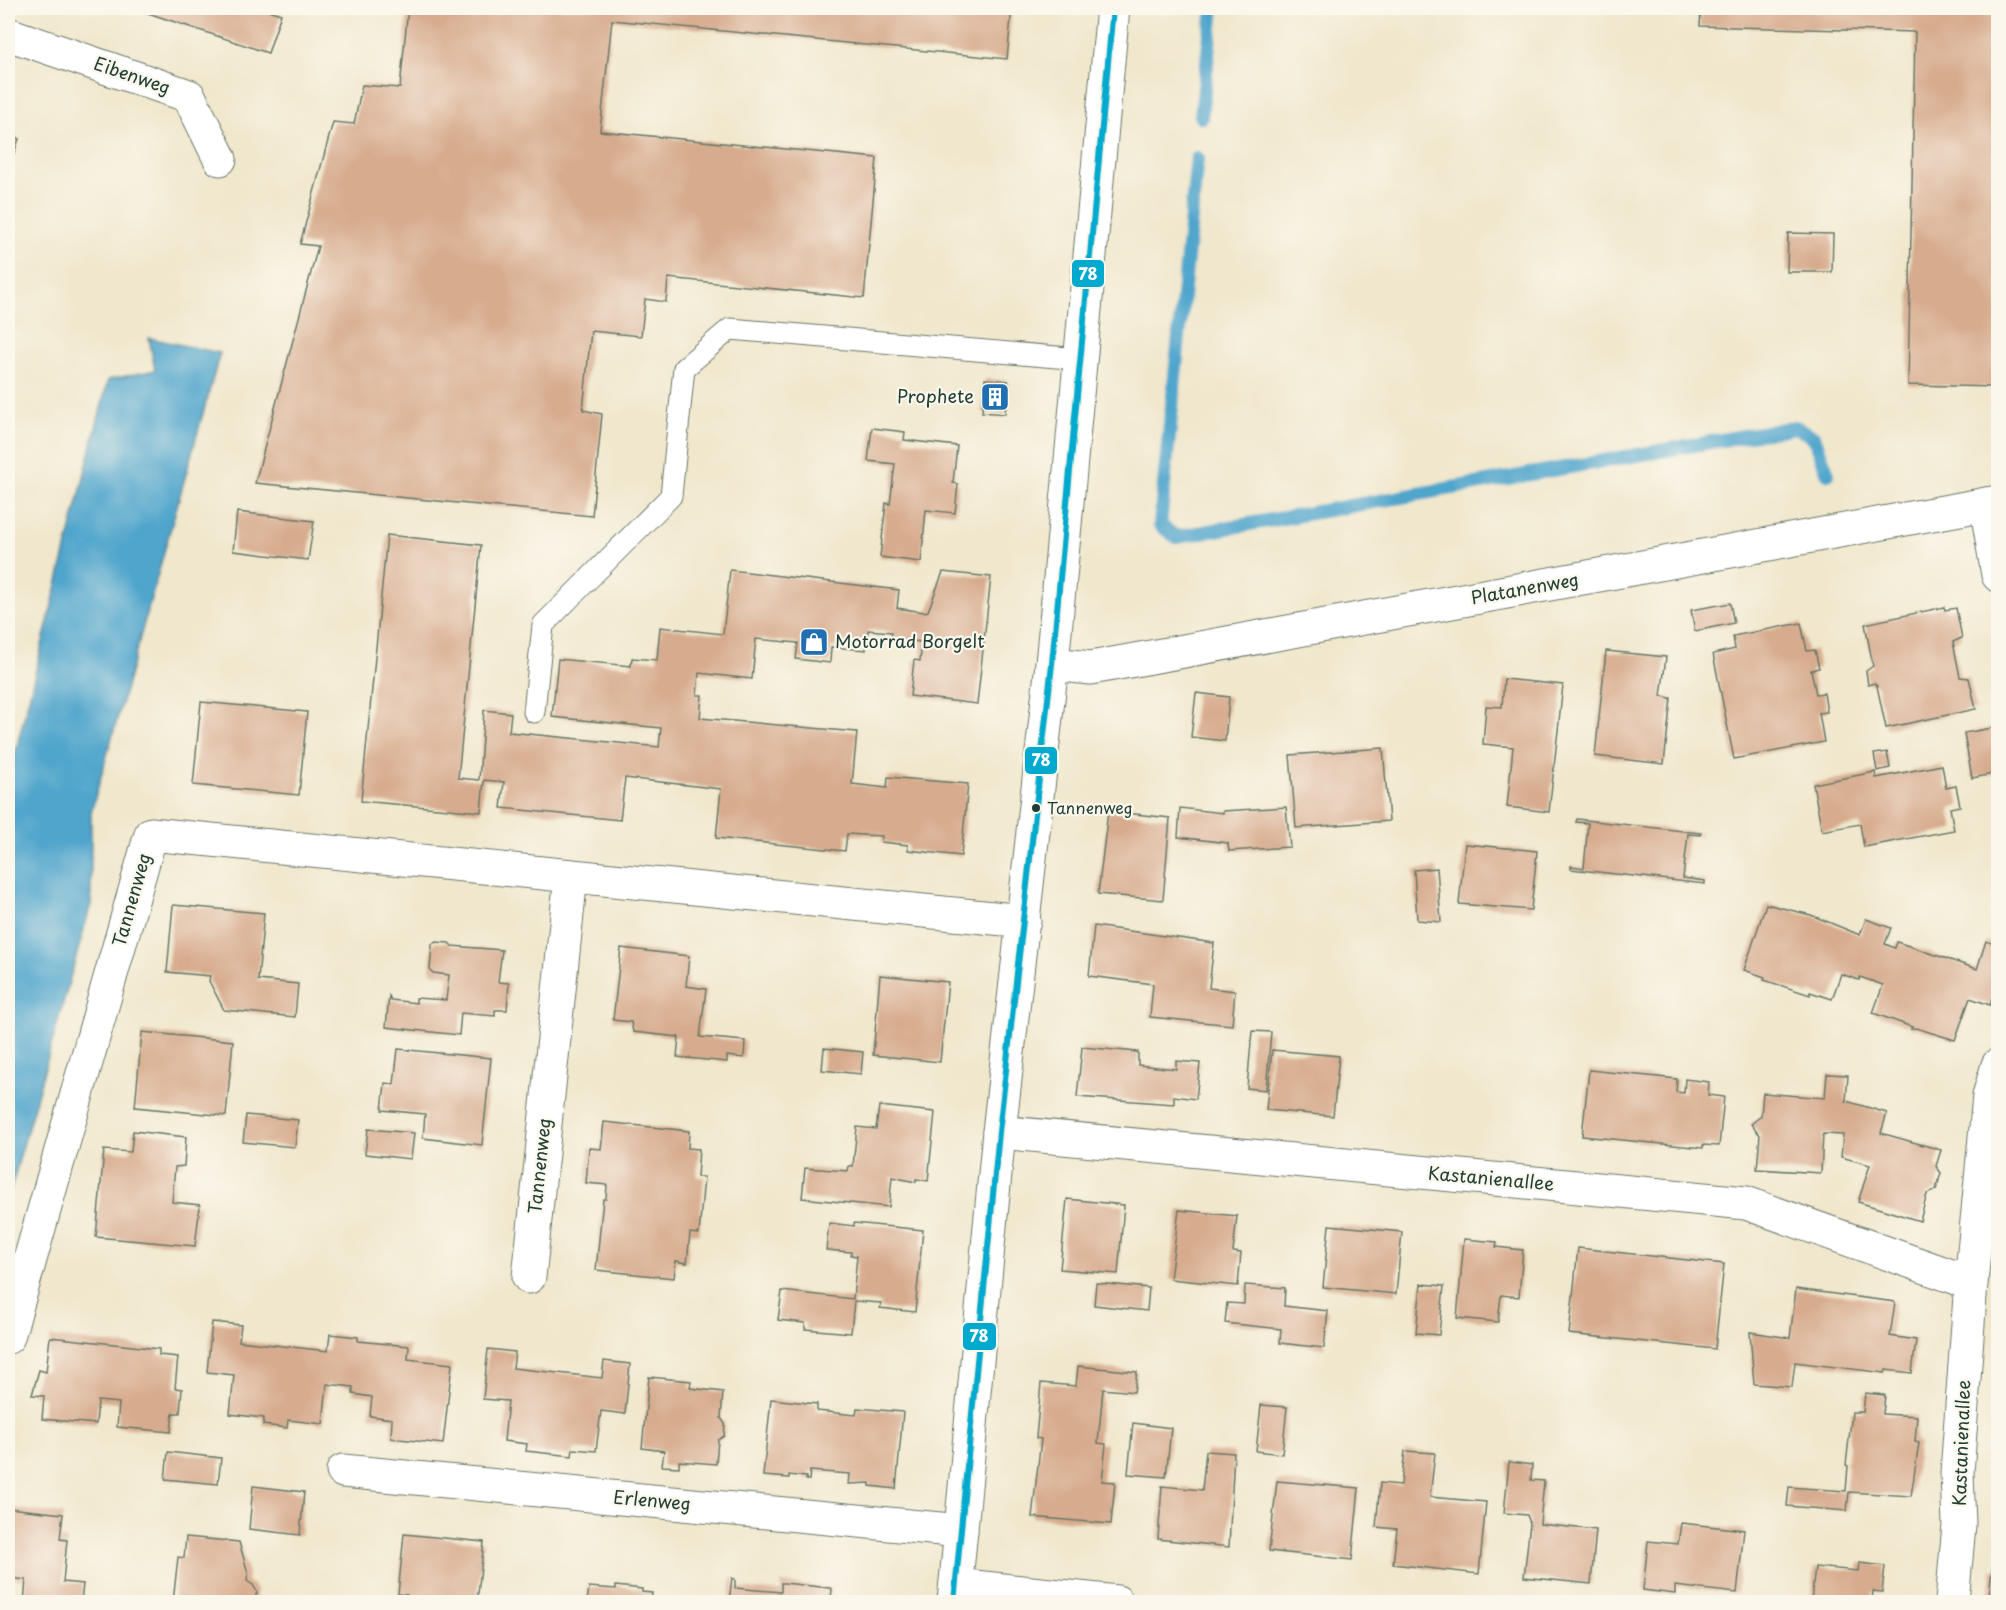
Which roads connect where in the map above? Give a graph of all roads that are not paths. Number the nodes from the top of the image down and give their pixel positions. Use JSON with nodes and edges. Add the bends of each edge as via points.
{"nodes":[{"id":1,"x":1113,"y":8,"type":"edge"},
{"id":2,"x":8,"y":34,"type":"edge"},
{"id":3,"x":220,"y":159,"type":"dead end"},
{"id":4,"x":1080,"y":359,"type":"junction"},
{"id":5,"x":1992,"y":503,"type":"edge"},
{"id":6,"x":1998,"y":575,"type":"edge"},
{"id":7,"x":1052,"y":664,"type":"junction"},
{"id":8,"x":534,"y":712,"type":"dead end"},
{"id":9,"x":571,"y":876,"type":"junction"},
{"id":10,"x":1024,"y":921,"type":"junction"},
{"id":11,"x":1998,"y":1065,"type":"edge"},
{"id":12,"x":999,"y":1132,"type":"junction"},
{"id":13,"x":529,"y":1277,"type":"dead end"},
{"id":14,"x":1971,"y":1283,"type":"junction"},
{"id":15,"x":8,"y":1337,"type":"edge"},
{"id":16,"x":343,"y":1471,"type":"dead end"},
{"id":17,"x":961,"y":1531,"type":"junction"},
{"id":18,"x":955,"y":1594,"type":"edge"},
{"id":19,"x":1117,"y":1602,"type":"edge"},
{"id":20,"x":1952,"y":1602,"type":"edge"}],
"edges":[{"from":1,"to":4,"type":"street"},
{"from":2,"to":3,"type":"street","name":"Eibenweg","via":[[189,96]]},
{"from":4,"to":7,"type":"street"},
{"from":4,"to":8,"type":"lane","via":[[730,329],[684,368],[671,496],[543,625]]},
{"from":5,"to":6,"type":"street"},
{"from":5,"to":7,"type":"street","name":"Platanenweg","via":[[1091,668]]},
{"from":7,"to":10,"type":"street"},
{"from":9,"to":10,"type":"street","name":"Tannenweg"},
{"from":9,"to":13,"type":"street","name":"Tannenweg"},
{"from":9,"to":15,"type":"street","name":"Tannenweg","via":[[151,834]]},
{"from":10,"to":12,"type":"street"},
{"from":11,"to":14,"type":"street","name":"Kastanienallee","via":[[1989,1096]]},
{"from":12,"to":14,"type":"street","name":"Kastanienallee","via":[[1746,1203]]},
{"from":12,"to":17,"type":"street"},
{"from":14,"to":20,"type":"street","name":"Kastanienallee"},
{"from":16,"to":17,"type":"street","name":"Erlenweg"},
{"from":17,"to":18,"type":"street"},
{"from":18,"to":19,"type":"street"}]}
